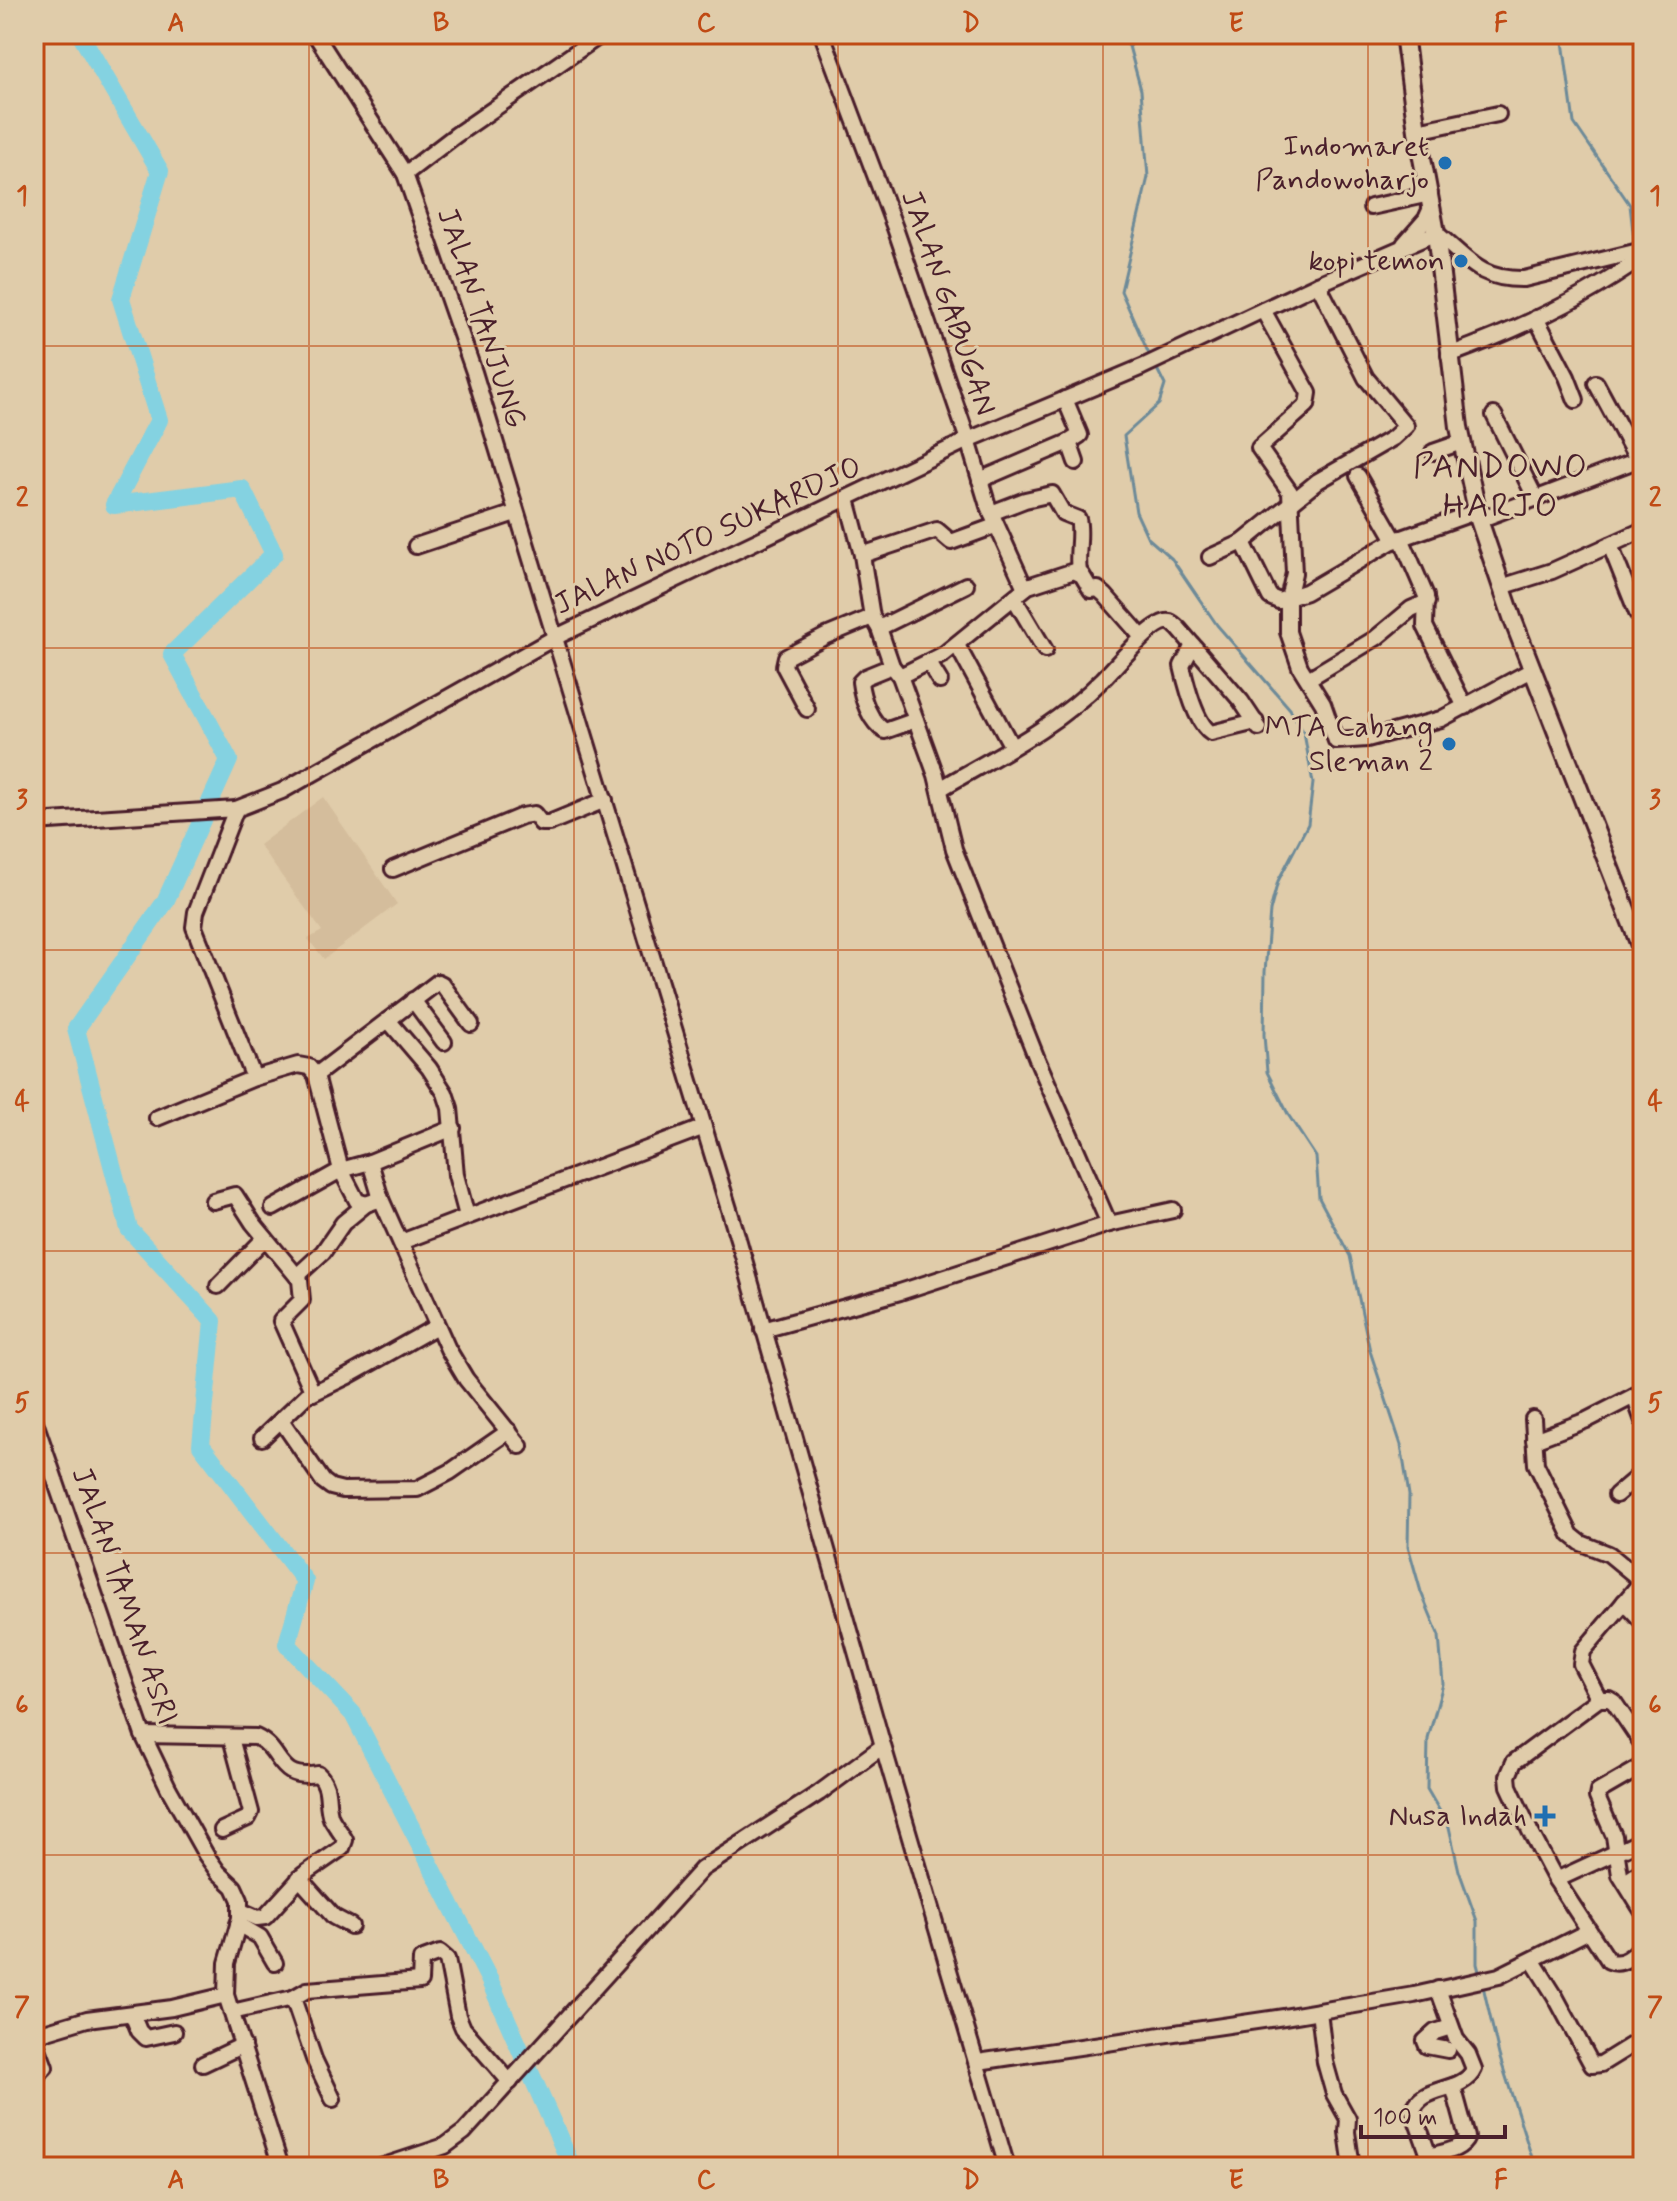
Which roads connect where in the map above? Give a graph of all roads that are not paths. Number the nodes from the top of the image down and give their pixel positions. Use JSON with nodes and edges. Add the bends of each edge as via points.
{"nodes":[{"id":1,"x":315,"y":34,"type":"edge"},
{"id":2,"x":602,"y":34,"type":"edge"},
{"id":3,"x":822,"y":34,"type":"edge"},
{"id":4,"x":1404,"y":34,"type":"edge"},
{"id":5,"x":1498,"y":114,"type":"dead end"},
{"id":6,"x":1417,"y":131,"type":"junction"},
{"id":7,"x":405,"y":174,"type":"junction"},
{"id":8,"x":1431,"y":200,"type":"junction"},
{"id":9,"x":1371,"y":207,"type":"dead end"},
{"id":10,"x":1436,"y":233,"type":"junction"},
{"id":11,"x":1398,"y":249,"type":"junction"},
{"id":12,"x":1643,"y":250,"type":"edge"},
{"id":13,"x":1643,"y":257,"type":"edge"},
{"id":14,"x":1318,"y":284,"type":"junction"},
{"id":15,"x":1263,"y":310,"type":"junction"},
{"id":16,"x":1536,"y":318,"type":"junction"},
{"id":17,"x":1449,"y":355,"type":"junction"},
{"id":18,"x":1596,"y":383,"type":"dead end"},
{"id":19,"x":1065,"y":399,"type":"junction"},
{"id":20,"x":1576,"y":400,"type":"dead end"},
{"id":21,"x":1494,"y":415,"type":"dead end"},
{"id":22,"x":968,"y":440,"type":"junction"},
{"id":23,"x":1069,"y":442,"type":"junction"},
{"id":24,"x":1462,"y":442,"type":"junction"},
{"id":25,"x":1433,"y":452,"type":"dead end"},
{"id":26,"x":1640,"y":459,"type":"edge"},
{"id":27,"x":1076,"y":462,"type":"dead end"},
{"id":28,"x":1358,"y":476,"type":"dead end"},
{"id":29,"x":980,"y":480,"type":"junction"},
{"id":30,"x":847,"y":499,"type":"junction"},
{"id":31,"x":1536,"y":499,"type":"junction"},
{"id":32,"x":1290,"y":502,"type":"junction"},
{"id":33,"x":515,"y":513,"type":"junction"},
{"id":34,"x":1478,"y":516,"type":"junction"},
{"id":35,"x":993,"y":519,"type":"junction"},
{"id":36,"x":1643,"y":530,"type":"edge"},
{"id":37,"x":1398,"y":539,"type":"junction"},
{"id":38,"x":1243,"y":542,"type":"junction"},
{"id":39,"x":1610,"y":545,"type":"junction"},
{"id":40,"x":416,"y":546,"type":"dead end"},
{"id":41,"x":862,"y":555,"type":"junction"},
{"id":42,"x":1210,"y":557,"type":"dead end"},
{"id":43,"x":1079,"y":572,"type":"junction"},
{"id":44,"x":966,"y":585,"type":"dead end"},
{"id":45,"x":1501,"y":587,"type":"junction"},
{"id":46,"x":1019,"y":593,"type":"junction"},
{"id":47,"x":1288,"y":599,"type":"junction"},
{"id":48,"x":1427,"y":602,"type":"junction"},
{"id":49,"x":1637,"y":613,"type":"dead end"},
{"id":50,"x":876,"y":623,"type":"junction"},
{"id":51,"x":1142,"y":637,"type":"junction"},
{"id":52,"x":554,"y":638,"type":"junction"},
{"id":53,"x":957,"y":645,"type":"junction"},
{"id":54,"x":1192,"y":647,"type":"junction"},
{"id":55,"x":1045,"y":650,"type":"dead end"},
{"id":56,"x":929,"y":663,"type":"junction"},
{"id":57,"x":1532,"y":670,"type":"junction"},
{"id":58,"x":896,"y":671,"type":"junction"},
{"id":59,"x":1308,"y":679,"type":"junction"},
{"id":60,"x":940,"y":681,"type":"dead end"},
{"id":61,"x":1465,"y":707,"type":"junction"},
{"id":62,"x":807,"y":709,"type":"dead end"},
{"id":63,"x":916,"y":720,"type":"junction"},
{"id":64,"x":1012,"y":747,"type":"junction"},
{"id":65,"x":940,"y":789,"type":"junction"},
{"id":66,"x":605,"y":800,"type":"junction"},
{"id":67,"x":236,"y":809,"type":"junction"},
{"id":68,"x":34,"y":822,"type":"edge"},
{"id":69,"x":393,"y":869,"type":"dead end"},
{"id":70,"x":1637,"y":921,"type":"edge"},
{"id":71,"x":1643,"y":953,"type":"edge"},
{"id":72,"x":413,"y":1000,"type":"junction"},
{"id":73,"x":388,"y":1020,"type":"junction"},
{"id":74,"x":471,"y":1024,"type":"dead end"},
{"id":75,"x":444,"y":1042,"type":"dead end"},
{"id":76,"x":316,"y":1075,"type":"junction"},
{"id":77,"x":254,"y":1078,"type":"junction"},
{"id":78,"x":157,"y":1118,"type":"dead end"},
{"id":79,"x":453,"y":1128,"type":"junction"},
{"id":80,"x":702,"y":1128,"type":"junction"},
{"id":81,"x":370,"y":1162,"type":"junction"},
{"id":82,"x":341,"y":1170,"type":"junction"},
{"id":83,"x":213,"y":1201,"type":"dead end"},
{"id":84,"x":374,"y":1201,"type":"junction"},
{"id":85,"x":273,"y":1208,"type":"dead end"},
{"id":86,"x":1173,"y":1210,"type":"dead end"},
{"id":87,"x":467,"y":1216,"type":"junction"},
{"id":88,"x":1109,"y":1224,"type":"junction"},
{"id":89,"x":265,"y":1238,"type":"junction"},
{"id":90,"x":401,"y":1242,"type":"junction"},
{"id":91,"x":297,"y":1276,"type":"junction"},
{"id":92,"x":218,"y":1286,"type":"dead end"},
{"id":93,"x":437,"y":1326,"type":"junction"},
{"id":94,"x":763,"y":1330,"type":"junction"},
{"id":95,"x":311,"y":1391,"type":"junction"},
{"id":96,"x":1639,"y":1394,"type":"edge"},
{"id":97,"x":34,"y":1419,"type":"edge"},
{"id":98,"x":1533,"y":1419,"type":"dead end"},
{"id":99,"x":281,"y":1420,"type":"junction"},
{"id":100,"x":1643,"y":1421,"type":"edge"},
{"id":101,"x":509,"y":1431,"type":"junction"},
{"id":102,"x":262,"y":1438,"type":"dead end"},
{"id":103,"x":1534,"y":1440,"type":"junction"},
{"id":104,"x":520,"y":1446,"type":"dead end"},
{"id":105,"x":1643,"y":1472,"type":"edge"},
{"id":106,"x":1616,"y":1495,"type":"dead end"},
{"id":107,"x":1643,"y":1581,"type":"edge"},
{"id":108,"x":1624,"y":1602,"type":"junction"},
{"id":109,"x":1643,"y":1622,"type":"edge"},
{"id":110,"x":1599,"y":1699,"type":"junction"},
{"id":111,"x":143,"y":1735,"type":"junction"},
{"id":112,"x":231,"y":1738,"type":"junction"},
{"id":113,"x":1643,"y":1745,"type":"edge"},
{"id":114,"x":883,"y":1746,"type":"junction"},
{"id":115,"x":1643,"y":1766,"type":"edge"},
{"id":116,"x":222,"y":1830,"type":"dead end"},
{"id":117,"x":1643,"y":1840,"type":"edge"},
{"id":118,"x":1618,"y":1852,"type":"junction"},
{"id":119,"x":1643,"y":1870,"type":"edge"},
{"id":120,"x":299,"y":1878,"type":"junction"},
{"id":121,"x":1556,"y":1880,"type":"junction"},
{"id":122,"x":1625,"y":1882,"type":"junction"},
{"id":123,"x":1643,"y":1912,"type":"edge"},
{"id":124,"x":240,"y":1917,"type":"junction"},
{"id":125,"x":351,"y":1926,"type":"dead end"},
{"id":126,"x":1589,"y":1931,"type":"junction"},
{"id":127,"x":1641,"y":1953,"type":"edge"},
{"id":128,"x":1533,"y":1961,"type":"junction"},
{"id":129,"x":275,"y":1963,"type":"dead end"},
{"id":130,"x":1438,"y":1989,"type":"junction"},
{"id":131,"x":226,"y":1995,"type":"junction"},
{"id":132,"x":293,"y":1998,"type":"junction"},
{"id":133,"x":1319,"y":2011,"type":"junction"},
{"id":134,"x":232,"y":2012,"type":"junction"},
{"id":135,"x":132,"y":2014,"type":"junction"},
{"id":136,"x":1451,"y":2027,"type":"junction"},
{"id":137,"x":174,"y":2032,"type":"dead end"},
{"id":138,"x":34,"y":2036,"type":"edge"},
{"id":139,"x":1643,"y":2038,"type":"edge"},
{"id":140,"x":243,"y":2045,"type":"junction"},
{"id":141,"x":1448,"y":2050,"type":"dead end"},
{"id":142,"x":978,"y":2062,"type":"junction"},
{"id":143,"x":203,"y":2064,"type":"dead end"},
{"id":144,"x":34,"y":2078,"type":"edge"},
{"id":145,"x":510,"y":2082,"type":"junction"},
{"id":146,"x":1453,"y":2086,"type":"junction"},
{"id":147,"x":333,"y":2099,"type":"dead end"},
{"id":148,"x":1431,"y":2162,"type":"edge"},
{"id":149,"x":281,"y":2167,"type":"edge"},
{"id":150,"x":381,"y":2167,"type":"edge"},
{"id":151,"x":1007,"y":2167,"type":"edge"},
{"id":152,"x":1352,"y":2167,"type":"edge"}],
"edges":[{"from":1,"to":7,"type":"street","name":"JALAN TANJUNG"},
{"from":2,"to":7,"type":"street"},
{"from":3,"to":22,"type":"street","name":"JALAN GABUGAN"},
{"from":4,"to":6,"type":"main road"},
{"from":5,"to":6,"type":"street"},
{"from":6,"to":8,"type":"main road"},
{"from":7,"to":33,"type":"street","name":"JALAN TANJUNG","via":[[474,372]]},
{"from":8,"to":9,"type":"street"},
{"from":8,"to":10,"type":"main road"},
{"from":8,"to":11,"type":"street","name":"JALAN NOTO SUKARDJO","via":[[1418,229]]},
{"from":10,"to":11,"type":"street","name":"JALAN NOTO SUKARDJO"},
{"from":10,"to":12,"type":"street","via":[[1472,267],[1504,280]]},
{"from":10,"to":17,"type":"main road"},
{"from":11,"to":14,"type":"street","name":"JALAN NOTO SUKARDJO"},
{"from":13,"to":16,"type":"street","via":[[1608,282]]},
{"from":14,"to":15,"type":"street","name":"JALAN NOTO SUKARDJO"},
{"from":14,"to":32,"type":"street","via":[[1361,369],[1406,426]]},
{"from":15,"to":19,"type":"street","name":"JALAN NOTO SUKARDJO"},
{"from":15,"to":32,"type":"street","via":[[1309,393],[1307,405],[1259,448],[1289,488]]},
{"from":16,"to":17,"type":"street"},
{"from":16,"to":20,"type":"street"},
{"from":17,"to":24,"type":"main road"},
{"from":18,"to":26,"type":"street"},
{"from":19,"to":22,"type":"street","name":"JALAN NOTO SUKARDJO"},
{"from":19,"to":23,"type":"street","via":[[1080,435]]},
{"from":21,"to":31,"type":"street"},
{"from":22,"to":29,"type":"street","name":"JALAN GABUGAN"},
{"from":22,"to":30,"type":"street","name":"JALAN NOTO SUKARDJO"},
{"from":23,"to":27,"type":"street"},
{"from":23,"to":29,"type":"street"},
{"from":24,"to":25,"type":"street"},
{"from":24,"to":34,"type":"main road"},
{"from":26,"to":31,"type":"street"},
{"from":28,"to":37,"type":"street"},
{"from":29,"to":35,"type":"street","name":"JALAN GABUGAN"},
{"from":30,"to":41,"type":"street"},
{"from":30,"to":52,"type":"street","name":"JALAN NOTO SUKARDJO"},
{"from":31,"to":34,"type":"street"},
{"from":32,"to":38,"type":"street"},
{"from":32,"to":47,"type":"street","via":[[1294,573]]},
{"from":33,"to":40,"type":"street"},
{"from":33,"to":52,"type":"street","name":"JALAN TANJUNG"},
{"from":34,"to":37,"type":"street"},
{"from":34,"to":45,"type":"main road"},
{"from":35,"to":41,"type":"street","via":[[951,542],[937,530]]},
{"from":35,"to":43,"type":"street","via":[[1025,500],[1052,494],[1063,513],[1078,519]]},
{"from":35,"to":46,"type":"street","name":"JALAN GABUGAN"},
{"from":36,"to":39,"type":"street"},
{"from":37,"to":47,"type":"street"},
{"from":37,"to":48,"type":"street"},
{"from":38,"to":42,"type":"street"},
{"from":38,"to":47,"type":"street","via":[[1270,597]]},
{"from":39,"to":45,"type":"street"},
{"from":39,"to":49,"type":"street"},
{"from":41,"to":50,"type":"street"},
{"from":43,"to":46,"type":"street"},
{"from":43,"to":51,"type":"street"},
{"from":44,"to":50,"type":"street"},
{"from":45,"to":57,"type":"main road"},
{"from":46,"to":53,"type":"street"},
{"from":46,"to":55,"type":"street","name":"JALAN GABUGAN"},
{"from":47,"to":59,"type":"street","via":[[1288,632]]},
{"from":48,"to":59,"type":"street"},
{"from":48,"to":61,"type":"street","via":[[1425,626]]},
{"from":50,"to":58,"type":"street"},
{"from":50,"to":62,"type":"street","via":[[832,633],[786,657],[784,666]]},
{"from":51,"to":54,"type":"street","via":[[1158,624],[1171,622]]},
{"from":51,"to":64,"type":"street","via":[[1074,708]]},
{"from":52,"to":66,"type":"street","name":"JALAN TANJUNG"},
{"from":52,"to":67,"type":"street","name":"JALAN NOTO SUKARDJO","via":[[282,791]]},
{"from":53,"to":56,"type":"street"},
{"from":53,"to":64,"type":"street"},
{"from":54,"to":54,"type":"street","via":[[1258,725],[1207,732],[1182,666]]},
{"from":56,"to":58,"type":"street"},
{"from":56,"to":60,"type":"street"},
{"from":57,"to":61,"type":"street"},
{"from":57,"to":70,"type":"main road"},
{"from":58,"to":63,"type":"street"},
{"from":58,"to":63,"type":"street","via":[[860,682],[870,714],[885,731]]},
{"from":59,"to":61,"type":"street","via":[[1340,742],[1425,725]]},
{"from":63,"to":65,"type":"street"},
{"from":64,"to":65,"type":"street"},
{"from":65,"to":88,"type":"street","via":[[954,849]]},
{"from":66,"to":69,"type":"street","via":[[549,823],[541,823],[534,814],[522,816]]},
{"from":66,"to":80,"type":"street","name":"JALAN TANJUNG"},
{"from":67,"to":68,"type":"street","name":"JALAN NOTO SUKARDJO"},
{"from":67,"to":77,"type":"street","via":[[194,927]]},
{"from":70,"to":71,"type":"main road"},
{"from":72,"to":73,"type":"street"},
{"from":72,"to":74,"type":"street","via":[[440,982]]},
{"from":72,"to":75,"type":"street"},
{"from":73,"to":76,"type":"street"},
{"from":73,"to":79,"type":"street","via":[[438,1081]]},
{"from":76,"to":77,"type":"street","via":[[304,1064]]},
{"from":76,"to":82,"type":"street"},
{"from":77,"to":78,"type":"street"},
{"from":79,"to":81,"type":"street"},
{"from":79,"to":87,"type":"street","via":[[456,1175]]},
{"from":80,"to":87,"type":"street"},
{"from":80,"to":94,"type":"street","name":"JALAN TANJUNG"},
{"from":81,"to":82,"type":"street"},
{"from":81,"to":84,"type":"street"},
{"from":82,"to":84,"type":"street","via":[[354,1197]]},
{"from":82,"to":85,"type":"street"},
{"from":83,"to":89,"type":"street","via":[[235,1195]]},
{"from":84,"to":90,"type":"street"},
{"from":84,"to":91,"type":"street","via":[[343,1223]]},
{"from":86,"to":88,"type":"street"},
{"from":87,"to":90,"type":"street"},
{"from":88,"to":94,"type":"street"},
{"from":89,"to":91,"type":"street"},
{"from":89,"to":92,"type":"street"},
{"from":90,"to":93,"type":"street"},
{"from":91,"to":95,"type":"street","via":[[302,1300],[281,1321]]},
{"from":93,"to":95,"type":"street","via":[[316,1393]]},
{"from":93,"to":101,"type":"street","via":[[466,1379]]},
{"from":94,"to":114,"type":"street","name":"JALAN TANJUNG"},
{"from":95,"to":99,"type":"street"},
{"from":96,"to":100,"type":"street"},
{"from":96,"to":103,"type":"street"},
{"from":97,"to":111,"type":"street","name":"JALAN TAMAN ASRI"},
{"from":98,"to":103,"type":"street"},
{"from":99,"to":101,"type":"street","via":[[323,1481],[343,1490],[417,1489]]},
{"from":99,"to":102,"type":"street"},
{"from":101,"to":104,"type":"street"},
{"from":103,"to":107,"type":"street","via":[[1536,1464],[1571,1535],[1609,1554]]},
{"from":105,"to":106,"type":"street"},
{"from":107,"to":108,"type":"street"},
{"from":108,"to":109,"type":"street"},
{"from":108,"to":110,"type":"street","via":[[1583,1651],[1581,1664]]},
{"from":110,"to":113,"type":"street","via":[[1614,1702]]},
{"from":110,"to":121,"type":"street","via":[[1514,1762],[1508,1776]]},
{"from":111,"to":112,"type":"street"},
{"from":111,"to":124,"type":"street","name":"JALAN TAMAN ASRI","via":[[208,1859],[234,1887]]},
{"from":112,"to":116,"type":"street","via":[[251,1812]]},
{"from":112,"to":120,"type":"street","via":[[260,1738],[297,1775],[318,1774],[325,1781],[329,1813],[345,1843]]},
{"from":114,"to":142,"type":"street","name":"JALAN TANJUNG"},
{"from":114,"to":145,"type":"street","via":[[702,1869]]},
{"from":115,"to":118,"type":"street","via":[[1598,1792]]},
{"from":117,"to":118,"type":"street"},
{"from":118,"to":121,"type":"street"},
{"from":118,"to":122,"type":"street"},
{"from":119,"to":122,"type":"street"},
{"from":120,"to":124,"type":"street","via":[[265,1917]]},
{"from":120,"to":125,"type":"street","via":[[334,1917]]},
{"from":121,"to":126,"type":"street"},
{"from":122,"to":123,"type":"street"},
{"from":124,"to":129,"type":"street"},
{"from":124,"to":131,"type":"street","via":[[229,1950]]},
{"from":126,"to":127,"type":"street","via":[[1614,1964]]},
{"from":126,"to":128,"type":"street"},
{"from":128,"to":130,"type":"street","via":[[1499,1976]]},
{"from":128,"to":139,"type":"street","via":[[1592,2065]]},
{"from":130,"to":133,"type":"street"},
{"from":130,"to":136,"type":"street"},
{"from":131,"to":134,"type":"street"},
{"from":131,"to":135,"type":"street"},
{"from":132,"to":134,"type":"street"},
{"from":132,"to":145,"type":"street","via":[[333,1986],[420,1981],[421,1960],[443,1953],[463,2028]]},
{"from":132,"to":147,"type":"street"},
{"from":133,"to":142,"type":"street"},
{"from":133,"to":152,"type":"street","via":[[1329,2076],[1348,2119]]},
{"from":134,"to":140,"type":"street"},
{"from":135,"to":137,"type":"street","via":[[146,2038]]},
{"from":135,"to":138,"type":"street","via":[[87,2019]]},
{"from":136,"to":141,"type":"street","via":[[1425,2041],[1433,2049]]},
{"from":136,"to":146,"type":"street","via":[[1474,2069]]},
{"from":138,"to":144,"type":"street","via":[[45,2067]]},
{"from":140,"to":143,"type":"street"},
{"from":140,"to":149,"type":"street"},
{"from":142,"to":151,"type":"street","name":"JALAN TANJUNG"},
{"from":145,"to":150,"type":"street","via":[[445,2146]]},
{"from":146,"to":148,"type":"street","via":[[1467,2137]]},
{"from":146,"to":148,"type":"street","via":[[1421,2098],[1414,2107]]}]}
